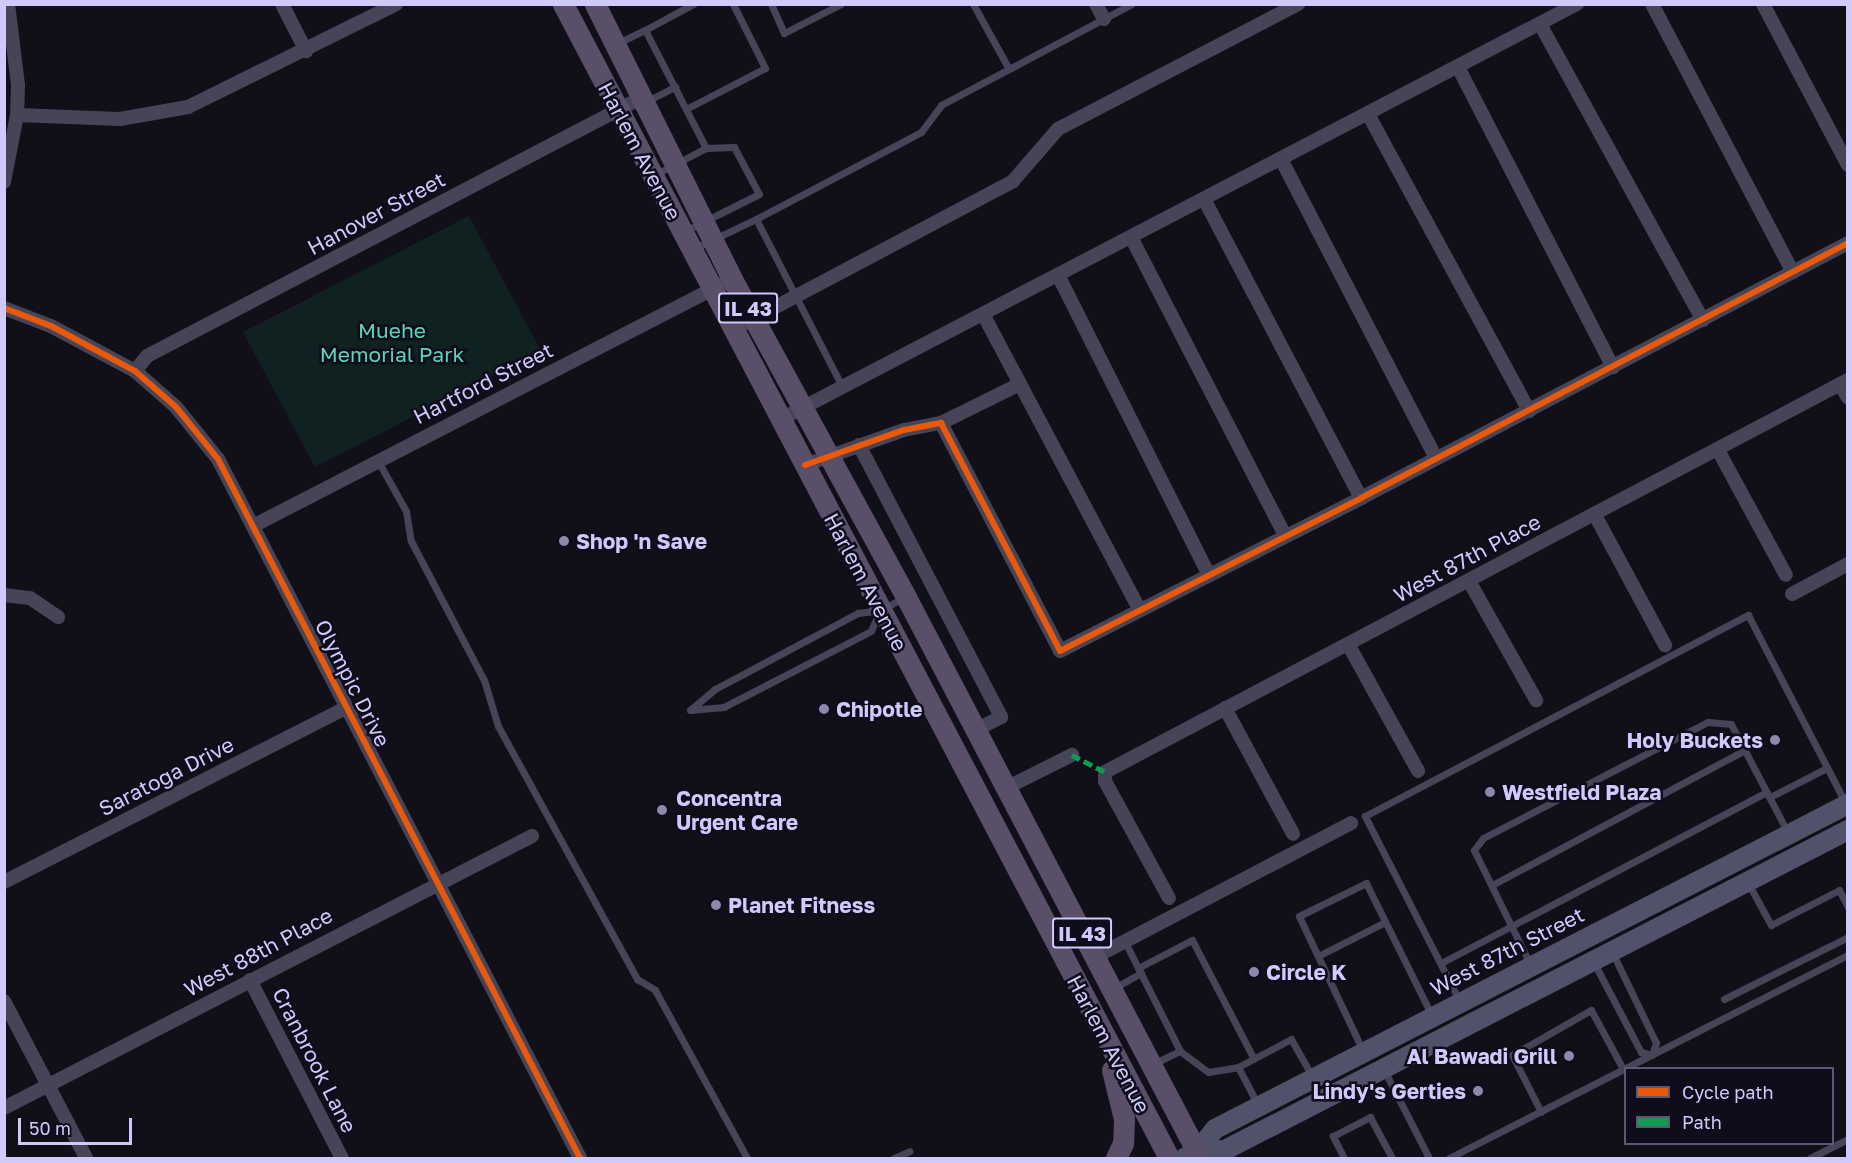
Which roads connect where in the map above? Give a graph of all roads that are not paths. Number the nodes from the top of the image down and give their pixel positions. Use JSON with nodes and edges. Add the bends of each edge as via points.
{"nodes":[{"id":1,"x":8,"y":4,"type":"edge"},
{"id":2,"x":282,"y":4,"type":"edge"},
{"id":3,"x":396,"y":4,"type":"edge"},
{"id":4,"x":563,"y":4,"type":"edge"},
{"id":5,"x":693,"y":4,"type":"edge"},
{"id":6,"x":733,"y":4,"type":"edge"},
{"id":7,"x":771,"y":4,"type":"edge"},
{"id":8,"x":841,"y":4,"type":"edge"},
{"id":9,"x":973,"y":4,"type":"edge"},
{"id":10,"x":1096,"y":4,"type":"edge"},
{"id":11,"x":1132,"y":4,"type":"edge"},
{"id":12,"x":1298,"y":4,"type":"edge"},
{"id":13,"x":1577,"y":4,"type":"edge"},
{"id":14,"x":1652,"y":4,"type":"edge"},
{"id":15,"x":1763,"y":4,"type":"edge"},
{"id":16,"x":598,"y":6,"type":"edge"},
{"id":17,"x":1104,"y":19,"type":"junction"},
{"id":18,"x":1540,"y":24,"type":"junction"},
{"id":19,"x":645,"y":30,"type":"junction"},
{"id":20,"x":616,"y":44,"type":"junction"},
{"id":21,"x":306,"y":51,"type":"junction"},
{"id":22,"x":1458,"y":67,"type":"junction"},
{"id":23,"x":1009,"y":69,"type":"junction"},
{"id":24,"x":675,"y":87,"type":"junction"},
{"id":25,"x":642,"y":101,"type":"junction"},
{"id":26,"x":686,"y":109,"type":"junction"},
{"id":27,"x":618,"y":110,"type":"junction"},
{"id":28,"x":1368,"y":114,"type":"junction"},
{"id":29,"x":17,"y":115,"type":"junction"},
{"id":30,"x":706,"y":148,"type":"junction"},
{"id":31,"x":1281,"y":159,"type":"junction"},
{"id":32,"x":674,"y":164,"type":"junction"},
{"id":33,"x":1848,"y":165,"type":"edge"},
{"id":34,"x":653,"y":176,"type":"junction"},
{"id":35,"x":4,"y":182,"type":"edge"},
{"id":36,"x":688,"y":192,"type":"junction"},
{"id":37,"x":1204,"y":199,"type":"junction"},
{"id":38,"x":667,"y":203,"type":"junction"},
{"id":39,"x":756,"y":219,"type":"junction"},
{"id":40,"x":708,"y":231,"type":"junction"},
{"id":41,"x":1131,"y":237,"type":"junction"},
{"id":42,"x":687,"y":241,"type":"junction"},
{"id":43,"x":1848,"y":243,"type":"edge"},
{"id":44,"x":1793,"y":272,"type":"junction"},
{"id":45,"x":1059,"y":275,"type":"junction"},
{"id":46,"x":732,"y":279,"type":"junction"},
{"id":47,"x":712,"y":288,"type":"junction"},
{"id":48,"x":795,"y":296,"type":"junction"},
{"id":49,"x":4,"y":308,"type":"edge"},
{"id":50,"x":983,"y":314,"type":"junction"},
{"id":51,"x":753,"y":318,"type":"junction"},
{"id":52,"x":1703,"y":320,"type":"junction"},
{"id":53,"x":734,"y":329,"type":"junction"},
{"id":54,"x":1613,"y":367,"type":"junction"},
{"id":55,"x":135,"y":371,"type":"junction"},
{"id":56,"x":1844,"y":382,"type":"edge"},
{"id":57,"x":1020,"y":384,"type":"junction"},
{"id":58,"x":843,"y":388,"type":"junction"},
{"id":59,"x":1848,"y":398,"type":"edge"},
{"id":60,"x":802,"y":409,"type":"junction"},
{"id":61,"x":1528,"y":411,"type":"junction"},
{"id":62,"x":781,"y":419,"type":"junction"},
{"id":63,"x":941,"y":423,"type":"junction"},
{"id":64,"x":859,"y":445,"type":"junction"},
{"id":65,"x":1718,"y":450,"type":"junction"},
{"id":66,"x":1436,"y":458,"type":"junction"},
{"id":67,"x":829,"y":459,"type":"junction"},
{"id":68,"x":378,"y":461,"type":"junction"},
{"id":69,"x":805,"y":465,"type":"junction"},
{"id":70,"x":1361,"y":498,"type":"junction"},
{"id":71,"x":1595,"y":515,"type":"junction"},
{"id":72,"x":253,"y":525,"type":"junction"},
{"id":73,"x":1285,"y":536,"type":"junction"},
{"id":74,"x":1848,"y":564,"type":"edge"},
{"id":75,"x":1209,"y":575,"type":"junction"},
{"id":76,"x":1786,"y":575,"type":"dead end"},
{"id":77,"x":1469,"y":580,"type":"junction"},
{"id":78,"x":1792,"y":594,"type":"dead end"},
{"id":79,"x":4,"y":595,"type":"edge"},
{"id":80,"x":906,"y":597,"type":"junction"},
{"id":81,"x":881,"y":610,"type":"junction"},
{"id":82,"x":1140,"y":610,"type":"junction"},
{"id":83,"x":58,"y":617,"type":"dead end"},
{"id":84,"x":1348,"y":644,"type":"junction"},
{"id":85,"x":1665,"y":645,"type":"dead end"},
{"id":86,"x":1536,"y":700,"type":"dead end"},
{"id":87,"x":347,"y":707,"type":"junction"},
{"id":88,"x":1225,"y":708,"type":"junction"},
{"id":89,"x":976,"y":730,"type":"junction"},
{"id":90,"x":1745,"y":750,"type":"junction"},
{"id":91,"x":1072,"y":755,"type":"dead end"},
{"id":92,"x":1827,"y":768,"type":"junction"},
{"id":93,"x":1418,"y":771,"type":"dead end"},
{"id":94,"x":1006,"y":788,"type":"junction"},
{"id":95,"x":1768,"y":795,"type":"junction"},
{"id":96,"x":1847,"y":804,"type":"edge"},
{"id":97,"x":1351,"y":823,"type":"dead end"},
{"id":98,"x":1293,"y":834,"type":"dead end"},
{"id":99,"x":1788,"y":834,"type":"junction"},
{"id":100,"x":1846,"y":834,"type":"edge"},
{"id":101,"x":532,"y":836,"type":"dead end"},
{"id":102,"x":1747,"y":881,"type":"junction"},
{"id":103,"x":4,"y":882,"type":"edge"},
{"id":104,"x":438,"y":882,"type":"junction"},
{"id":105,"x":1492,"y":885,"type":"junction"},
{"id":106,"x":1170,"y":898,"type":"dead end"},
{"id":107,"x":1848,"y":908,"type":"edge"},
{"id":108,"x":1385,"y":922,"type":"junction"},
{"id":109,"x":1511,"y":925,"type":"junction"},
{"id":110,"x":1848,"y":937,"type":"edge"},
{"id":111,"x":1125,"y":942,"type":"junction"},
{"id":112,"x":1611,"y":951,"type":"junction"},
{"id":113,"x":1848,"y":955,"type":"edge"},
{"id":114,"x":1318,"y":956,"type":"junction"},
{"id":115,"x":1095,"y":957,"type":"junction"},
{"id":116,"x":1592,"y":961,"type":"junction"},
{"id":117,"x":1441,"y":963,"type":"junction"},
{"id":118,"x":1532,"y":966,"type":"junction"},
{"id":119,"x":1139,"y":970,"type":"junction"},
{"id":120,"x":250,"y":980,"type":"junction"},
{"id":121,"x":1111,"y":989,"type":"junction"},
{"id":122,"x":1724,"y":999,"type":"dead end"},
{"id":123,"x":4,"y":1001,"type":"edge"},
{"id":124,"x":1460,"y":1002,"type":"junction"},
{"id":125,"x":1432,"y":1016,"type":"junction"},
{"id":126,"x":1099,"y":1026,"type":"junction"},
{"id":127,"x":1180,"y":1051,"type":"junction"},
{"id":128,"x":1363,"y":1052,"type":"junction"},
{"id":129,"x":1652,"y":1055,"type":"junction"},
{"id":130,"x":1254,"y":1059,"type":"junction"},
{"id":131,"x":1151,"y":1065,"type":"junction"},
{"id":132,"x":1238,"y":1067,"type":"junction"},
{"id":133,"x":1627,"y":1067,"type":"edge"},
{"id":134,"x":1383,"y":1068,"type":"junction"},
{"id":135,"x":1623,"y":1069,"type":"joint"},
{"id":136,"x":1314,"y":1078,"type":"junction"},
{"id":137,"x":48,"y":1085,"type":"junction"},
{"id":138,"x":1259,"y":1107,"type":"junction"},
{"id":139,"x":4,"y":1108,"type":"edge"},
{"id":140,"x":1541,"y":1112,"type":"junction"},
{"id":141,"x":1848,"y":1139,"type":"edge"},
{"id":142,"x":910,"y":1151,"type":"dead end"},
{"id":143,"x":1194,"y":1156,"type":"edge"},
{"id":144,"x":86,"y":1158,"type":"edge"},
{"id":145,"x":342,"y":1158,"type":"edge"},
{"id":146,"x":580,"y":1158,"type":"edge"},
{"id":147,"x":747,"y":1158,"type":"edge"},
{"id":148,"x":894,"y":1158,"type":"edge"},
{"id":149,"x":1116,"y":1158,"type":"edge"},
{"id":150,"x":1169,"y":1158,"type":"edge"},
{"id":151,"x":1344,"y":1158,"type":"edge"},
{"id":152,"x":1392,"y":1158,"type":"edge"},
{"id":153,"x":1429,"y":1158,"type":"edge"},
{"id":154,"x":1449,"y":1158,"type":"edge"},
{"id":155,"x":1810,"y":1158,"type":"edge"}],
"edges":[{"from":1,"to":29,"type":"street","via":[[18,85]]},
{"from":2,"to":21,"type":"street"},
{"from":3,"to":21,"type":"street"},
{"from":4,"to":27,"type":"main road","name":"Harlem Avenue","number":"IL 43"},
{"from":5,"to":19,"type":"lane"},
{"from":6,"to":26,"type":"lane","via":[[765,68]]},
{"from":7,"to":8,"type":"lane","via":[[784,33]]},
{"from":9,"to":23,"type":"lane"},
{"from":10,"to":17,"type":"street"},
{"from":11,"to":17,"type":"lane"},
{"from":12,"to":48,"type":"street","via":[[1058,129],[1013,181]]},
{"from":13,"to":18,"type":"street"},
{"from":14,"to":44,"type":"street"},
{"from":15,"to":33,"type":"street"},
{"from":16,"to":20,"type":"main road","name":"Harlem Avenue","number":"IL 43"},
{"from":17,"to":23,"type":"lane"},
{"from":18,"to":22,"type":"street"},
{"from":18,"to":52,"type":"street"},
{"from":19,"to":20,"type":"lane"},
{"from":19,"to":24,"type":"lane"},
{"from":20,"to":25,"type":"main road","name":"Harlem Avenue","number":"IL 43"},
{"from":21,"to":29,"type":"street","via":[[215,97],[167,113],[90,120]]},
{"from":22,"to":28,"type":"street"},
{"from":22,"to":54,"type":"street"},
{"from":23,"to":39,"type":"lane","via":[[941,105],[921,132]]},
{"from":24,"to":25,"type":"lane"},
{"from":24,"to":26,"type":"lane"},
{"from":25,"to":27,"type":"street","name":"Hanover Street"},
{"from":25,"to":32,"type":"main road","name":"Harlem Avenue","number":"IL 43"},
{"from":26,"to":30,"type":"lane"},
{"from":27,"to":34,"type":"main road","name":"Harlem Avenue","number":"IL 43"},
{"from":27,"to":55,"type":"street","name":"Hanover Street","via":[[147,356]]},
{"from":28,"to":31,"type":"street"},
{"from":28,"to":61,"type":"street"},
{"from":29,"to":35,"type":"street"},
{"from":30,"to":32,"type":"lane"},
{"from":30,"to":40,"type":"lane","via":[[734,147],[759,194]]},
{"from":31,"to":37,"type":"street"},
{"from":31,"to":66,"type":"street"},
{"from":32,"to":34,"type":"lane"},
{"from":32,"to":36,"type":"main road","name":"Harlem Avenue","number":"IL 43"},
{"from":34,"to":38,"type":"main road","name":"Harlem Avenue","number":"IL 43"},
{"from":36,"to":38,"type":"lane"},
{"from":36,"to":40,"type":"main road","name":"Harlem Avenue","number":"IL 43"},
{"from":37,"to":41,"type":"street"},
{"from":37,"to":70,"type":"street"},
{"from":38,"to":42,"type":"main road","name":"Harlem Avenue","number":"IL 43"},
{"from":39,"to":40,"type":"lane"},
{"from":39,"to":48,"type":"lane"},
{"from":40,"to":42,"type":"lane"},
{"from":40,"to":42,"type":"lane"},
{"from":40,"to":46,"type":"main road","name":"Harlem Avenue","number":"IL 43"},
{"from":41,"to":45,"type":"street"},
{"from":41,"to":73,"type":"street"},
{"from":42,"to":47,"type":"main road","name":"Harlem Avenue","number":"IL 43"},
{"from":43,"to":44,"type":"street"},
{"from":44,"to":52,"type":"street"},
{"from":45,"to":50,"type":"street"},
{"from":45,"to":75,"type":"street"},
{"from":46,"to":47,"type":"street","name":"Hartford Street"},
{"from":46,"to":51,"type":"main road","name":"Harlem Avenue","number":"IL 43"},
{"from":47,"to":53,"type":"main road","name":"Harlem Avenue","number":"IL 43"},
{"from":47,"to":68,"type":"street","name":"Hartford Street"},
{"from":48,"to":51,"type":"street"},
{"from":48,"to":58,"type":"lane"},
{"from":49,"to":55,"type":"street","name":"Olympic Drive","via":[[51,326]]},
{"from":50,"to":57,"type":"street"},
{"from":50,"to":58,"type":"street"},
{"from":51,"to":53,"type":"street"},
{"from":51,"to":60,"type":"main road","name":"Harlem Avenue","number":"IL 43"},
{"from":52,"to":54,"type":"street"},
{"from":53,"to":62,"type":"main road","name":"Harlem Avenue","number":"IL 43"},
{"from":54,"to":61,"type":"street"},
{"from":55,"to":72,"type":"street","name":"Olympic Drive","via":[[176,407],[206,443]]},
{"from":56,"to":59,"type":"street"},
{"from":56,"to":65,"type":"street","name":"West 87th Place"},
{"from":57,"to":63,"type":"street"},
{"from":57,"to":82,"type":"street"},
{"from":58,"to":60,"type":"street"},
{"from":60,"to":62,"type":"street"},
{"from":60,"to":67,"type":"main road","name":"Harlem Avenue","number":"IL 43"},
{"from":61,"to":66,"type":"street"},
{"from":62,"to":69,"type":"main road","name":"Harlem Avenue","number":"IL 43"},
{"from":63,"to":64,"type":"street"},
{"from":63,"to":82,"type":"street","via":[[1060,651]]},
{"from":64,"to":67,"type":"street"},
{"from":64,"to":89,"type":"street","via":[[1001,717]]},
{"from":65,"to":71,"type":"street","name":"West 87th Place"},
{"from":65,"to":76,"type":"street"},
{"from":66,"to":70,"type":"street"},
{"from":67,"to":69,"type":"street"},
{"from":67,"to":80,"type":"main road","name":"Harlem Avenue","number":"IL 43"},
{"from":68,"to":72,"type":"street","name":"Hartford Street"},
{"from":68,"to":147,"type":"lane","via":[[406,512],[411,541],[484,680],[498,726],[637,979],[655,990]]},
{"from":69,"to":81,"type":"main road","name":"Harlem Avenue","number":"IL 43"},
{"from":70,"to":73,"type":"street"},
{"from":71,"to":77,"type":"street","name":"West 87th Place"},
{"from":71,"to":85,"type":"street"},
{"from":72,"to":87,"type":"street","name":"Olympic Drive"},
{"from":73,"to":75,"type":"street"},
{"from":74,"to":78,"type":"street"},
{"from":75,"to":82,"type":"street"},
{"from":77,"to":84,"type":"street","name":"West 87th Place"},
{"from":77,"to":86,"type":"street"},
{"from":79,"to":83,"type":"street","via":[[30,598]]},
{"from":80,"to":81,"type":"lane"},
{"from":80,"to":89,"type":"main road","name":"Harlem Avenue","number":"IL 43"},
{"from":81,"to":81,"type":"lane","via":[[858,613],[715,689],[690,710],[724,707],[860,637],[871,631]]},
{"from":81,"to":126,"type":"main road","name":"Harlem Avenue","number":"IL 43"},
{"from":84,"to":88,"type":"street","name":"West 87th Place"},
{"from":84,"to":93,"type":"street"},
{"from":87,"to":103,"type":"street","name":"Saratoga Drive"},
{"from":87,"to":104,"type":"street","name":"Olympic Drive"},
{"from":88,"to":98,"type":"street"},
{"from":88,"to":106,"type":"street","name":"West 87th Place","via":[[1105,772],[1105,781]]},
{"from":89,"to":94,"type":"main road","name":"Harlem Avenue","number":"IL 43"},
{"from":90,"to":95,"type":"lane"},
{"from":90,"to":105,"type":"lane"},
{"from":90,"to":105,"type":"lane","via":[[1731,724],[1708,722],[1484,838],[1474,850]]},
{"from":91,"to":94,"type":"street"},
{"from":92,"to":95,"type":"lane"},
{"from":92,"to":96,"type":"lane"},
{"from":92,"to":117,"type":"lane","via":[[1748,615],[1365,816]]},
{"from":94,"to":115,"type":"main road","name":"Harlem Avenue","number":"IL 43"},
{"from":95,"to":99,"type":"lane"},
{"from":95,"to":109,"type":"lane"},
{"from":96,"to":99,"type":"main road","name":"West 87th Street"},
{"from":97,"to":111,"type":"street"},
{"from":99,"to":118,"type":"main road","name":"West 87th Street"},
{"from":100,"to":102,"type":"main road"},
{"from":101,"to":104,"type":"street","name":"West 88th Place"},
{"from":102,"to":107,"type":"lane","via":[[1771,926],[1839,890]]},
{"from":102,"to":112,"type":"main road"},
{"from":104,"to":120,"type":"street","name":"West 88th Place"},
{"from":104,"to":146,"type":"street","name":"Olympic Drive"},
{"from":105,"to":109,"type":"lane"},
{"from":108,"to":114,"type":"lane"},
{"from":108,"to":114,"type":"lane","via":[[1366,883],[1299,916]]},
{"from":108,"to":125,"type":"lane"},
{"from":109,"to":117,"type":"lane"},
{"from":109,"to":118,"type":"lane"},
{"from":110,"to":122,"type":"lane"},
{"from":111,"to":115,"type":"street"},
{"from":111,"to":119,"type":"lane"},
{"from":112,"to":116,"type":"main road"},
{"from":112,"to":129,"type":"lane","via":[[1656,1043]]},
{"from":113,"to":129,"type":"lane"},
{"from":114,"to":128,"type":"lane"},
{"from":115,"to":121,"type":"main road","name":"Harlem Avenue","number":"IL 43"},
{"from":116,"to":129,"type":"lane","via":[[1641,1052]]},
{"from":116,"to":134,"type":"main road"},
{"from":117,"to":124,"type":"lane"},
{"from":118,"to":124,"type":"main road","name":"West 87th Street"},
{"from":119,"to":121,"type":"lane"},
{"from":119,"to":127,"type":"lane"},
{"from":119,"to":130,"type":"lane","via":[[1192,940]]},
{"from":120,"to":137,"type":"street","name":"West 88th Place"},
{"from":120,"to":145,"type":"street","name":"Cranbrook Lane"},
{"from":121,"to":131,"type":"main road","name":"Harlem Avenue","number":"IL 43"},
{"from":123,"to":137,"type":"street"},
{"from":124,"to":125,"type":"main road","name":"West 87th Street"},
{"from":125,"to":128,"type":"main road","name":"West 87th Street"},
{"from":126,"to":149,"type":"main road","via":[[1124,1119],[1123,1143]]},
{"from":126,"to":150,"type":"main road","name":"Harlem Avenue","number":"IL 43"},
{"from":127,"to":131,"type":"lane"},
{"from":127,"to":132,"type":"lane","via":[[1208,1072]]},
{"from":128,"to":136,"type":"main road","name":"West 87th Street"},
{"from":129,"to":133,"type":"lane"},
{"from":130,"to":132,"type":"lane"},
{"from":130,"to":136,"type":"lane","via":[[1291,1039]]},
{"from":131,"to":143,"type":"main road","name":"Harlem Avenue","number":"IL 43"},
{"from":132,"to":138,"type":"lane"},
{"from":134,"to":143,"type":"main road","via":[[1226,1150]]},
{"from":134,"to":153,"type":"lane"},
{"from":135,"to":140,"type":"lane"},
{"from":135,"to":140,"type":"lane","via":[[1591,1010],[1512,1055]]},
{"from":136,"to":138,"type":"main road","name":"West 87th Street"},
{"from":137,"to":139,"type":"street","name":"West 88th Place"},
{"from":137,"to":144,"type":"street"},
{"from":138,"to":143,"type":"main road","name":"West 87th Street","via":[[1215,1130]]},
{"from":140,"to":154,"type":"lane"},
{"from":141,"to":155,"type":"lane"},
{"from":142,"to":148,"type":"lane"},
{"from":151,"to":152,"type":"lane","via":[[1333,1136],[1371,1117]]}]}
